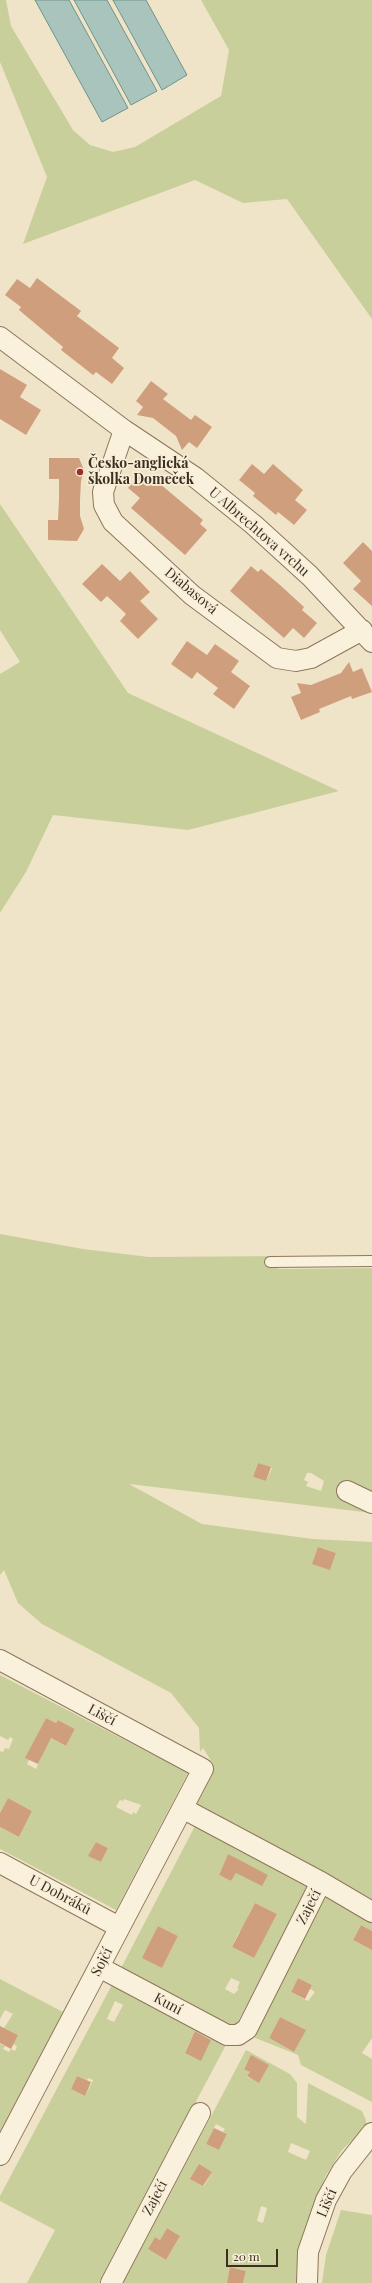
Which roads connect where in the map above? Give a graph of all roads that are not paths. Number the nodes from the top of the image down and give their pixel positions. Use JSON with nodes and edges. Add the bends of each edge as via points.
{"nodes":[{"id":1,"x":0,"y":337,"type":"edge"},
{"id":2,"x":124,"y":430,"type":"junction"},
{"id":3,"x":367,"y":636,"type":"edge"},
{"id":4,"x":372,"y":1261,"type":"edge"},
{"id":5,"x":270,"y":1262,"type":"dead end"},
{"id":6,"x":347,"y":1492,"type":"dead end"},
{"id":7,"x":372,"y":1503,"type":"edge"},
{"id":8,"x":0,"y":1660,"type":"edge"},
{"id":9,"x":203,"y":1769,"type":"joint"},
{"id":10,"x":184,"y":1809,"type":"junction"},
{"id":11,"x":0,"y":1863,"type":"edge"},
{"id":12,"x":322,"y":1882,"type":"junction"},
{"id":13,"x":372,"y":1912,"type":"edge"},
{"id":14,"x":119,"y":1926,"type":"junction"},
{"id":15,"x":99,"y":1967,"type":"junction"},
{"id":16,"x":238,"y":2035,"type":"joint"},
{"id":17,"x":200,"y":2114,"type":"dead end"},
{"id":18,"x":372,"y":2133,"type":"edge"},
{"id":19,"x":0,"y":2155,"type":"edge"},
{"id":20,"x":111,"y":2283,"type":"edge"},
{"id":21,"x":307,"y":2283,"type":"edge"}],
"edges":[{"from":1,"to":2,"type":"street","name":"U Albrechtova vrchu"},
{"from":2,"to":3,"type":"street","name":"U Albrechtova vrchu","via":[[196,478],[254,525],[310,576]]},
{"from":2,"to":3,"type":"street","name":"Diabasová","via":[[103,492],[104,506],[113,522],[192,595],[277,658],[296,662]]},
{"from":4,"to":5,"type":"lane"},
{"from":6,"to":7,"type":"street"},
{"from":8,"to":9,"type":"street","name":"Liščí"},
{"from":9,"to":10,"type":"street","name":"Sojčí"},
{"from":10,"to":12,"type":"street"},
{"from":10,"to":14,"type":"street","name":"Sojčí"},
{"from":11,"to":14,"type":"street","name":"U Dobráků"},
{"from":12,"to":13,"type":"street"},
{"from":12,"to":16,"type":"street","name":"Zaječí","via":[[247,2029]]},
{"from":14,"to":15,"type":"street","name":"Sojčí"},
{"from":15,"to":16,"type":"street","name":"Kuní","via":[[227,2035]]},
{"from":15,"to":19,"type":"street","name":"Sojčí"},
{"from":17,"to":20,"type":"street","name":"Zaječí"},
{"from":18,"to":21,"type":"street","name":"Liščí","via":[[342,2171],[326,2200],[308,2252]]}]}
